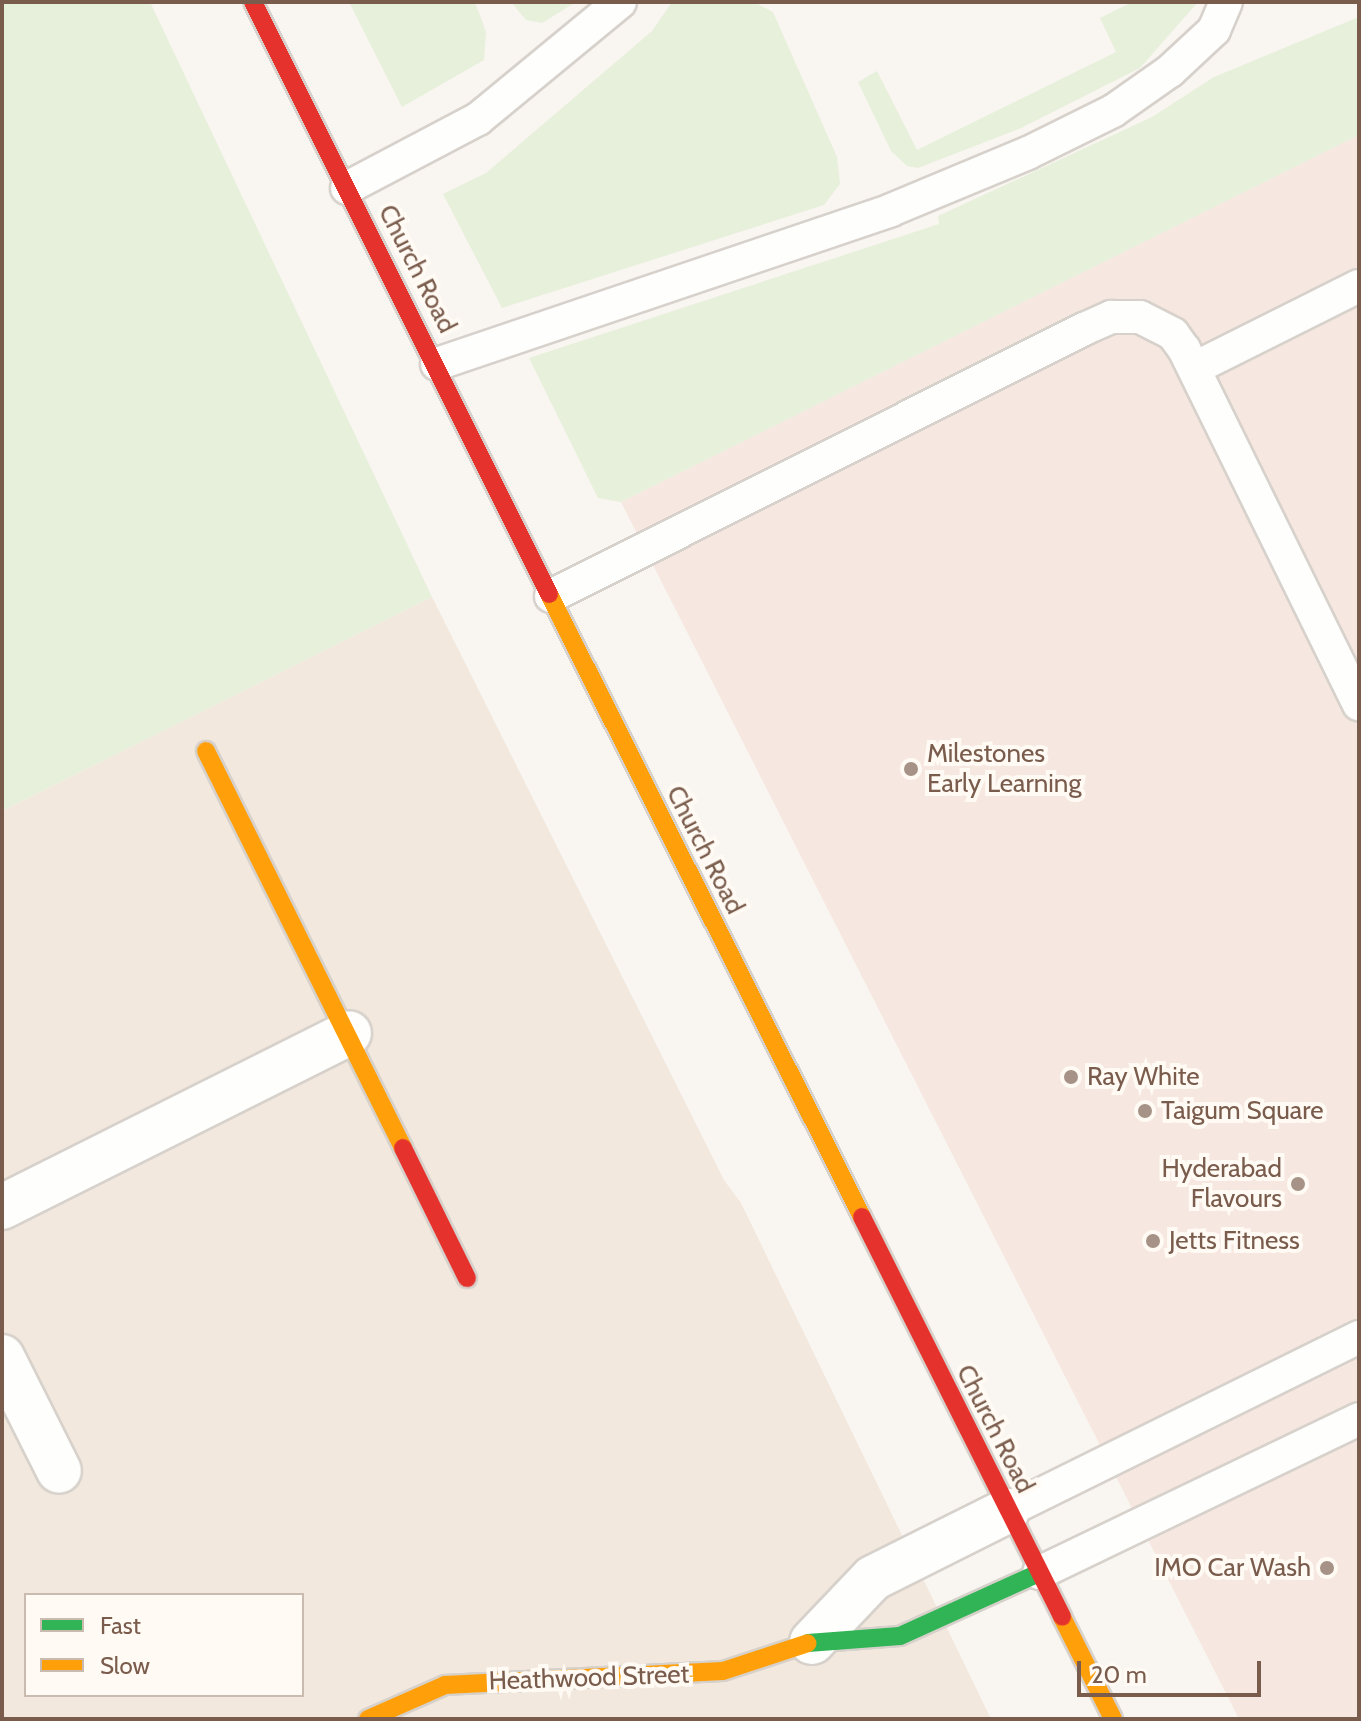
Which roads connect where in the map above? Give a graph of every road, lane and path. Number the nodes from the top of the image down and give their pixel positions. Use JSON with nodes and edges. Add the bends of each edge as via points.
{"nodes":[{"id":1,"x":253,"y":2,"type":"edge"},
{"id":2,"x":620,"y":2,"type":"edge"},
{"id":3,"x":1226,"y":2,"type":"edge"},
{"id":4,"x":347,"y":188,"type":"junction"},
{"id":5,"x":1359,"y":286,"type":"edge"},
{"id":6,"x":437,"y":364,"type":"junction"},
{"id":7,"x":1195,"y":368,"type":"junction"},
{"id":8,"x":551,"y":596,"type":"junction"},
{"id":9,"x":1359,"y":704,"type":"edge"},
{"id":10,"x":206,"y":751,"type":"dead end"},
{"id":11,"x":349,"y":1033,"type":"junction"},
{"id":12,"x":2,"y":1207,"type":"edge"},
{"id":13,"x":467,"y":1278,"type":"dead end"},
{"id":14,"x":1359,"y":1337,"type":"edge"},
{"id":15,"x":2,"y":1357,"type":"edge"},
{"id":16,"x":1359,"y":1419,"type":"edge"},
{"id":17,"x":59,"y":1471,"type":"dead end"},
{"id":18,"x":1007,"y":1511,"type":"junction"},
{"id":19,"x":1039,"y":1573,"type":"junction"},
{"id":20,"x":812,"y":1642,"type":"junction"},
{"id":21,"x":368,"y":1719,"type":"edge"},
{"id":22,"x":1113,"y":1719,"type":"edge"}],
"edges":[{"from":1,"to":4,"type":"street","name":"Church Road"},
{"from":2,"to":4,"type":"lane","via":[[478,119]]},
{"from":3,"to":6,"type":"lane","via":[[1214,30],[1170,71],[1113,111],[1028,153],[891,210]]},
{"from":4,"to":6,"type":"street","name":"Church Road"},
{"from":5,"to":7,"type":"lane"},
{"from":6,"to":8,"type":"street","name":"Church Road"},
{"from":7,"to":8,"type":"lane","via":[[1173,334],[1156,323],[1111,317]]},
{"from":7,"to":9,"type":"lane"},
{"from":8,"to":18,"type":"street","name":"Church Road"},
{"from":10,"to":11,"type":"street"},
{"from":11,"to":12,"type":"street"},
{"from":11,"to":13,"type":"street"},
{"from":14,"to":18,"type":"lane"},
{"from":15,"to":17,"type":"street"},
{"from":16,"to":19,"type":"lane"},
{"from":18,"to":19,"type":"street","name":"Church Road"},
{"from":18,"to":20,"type":"street","name":"Heathwood Street","via":[[873,1578]]},
{"from":19,"to":20,"type":"street","name":"Heathwood Street","via":[[900,1636]]},
{"from":19,"to":22,"type":"street","name":"Church Road"},
{"from":20,"to":21,"type":"street","name":"Heathwood Street","via":[[723,1671],[445,1685]]}]}
